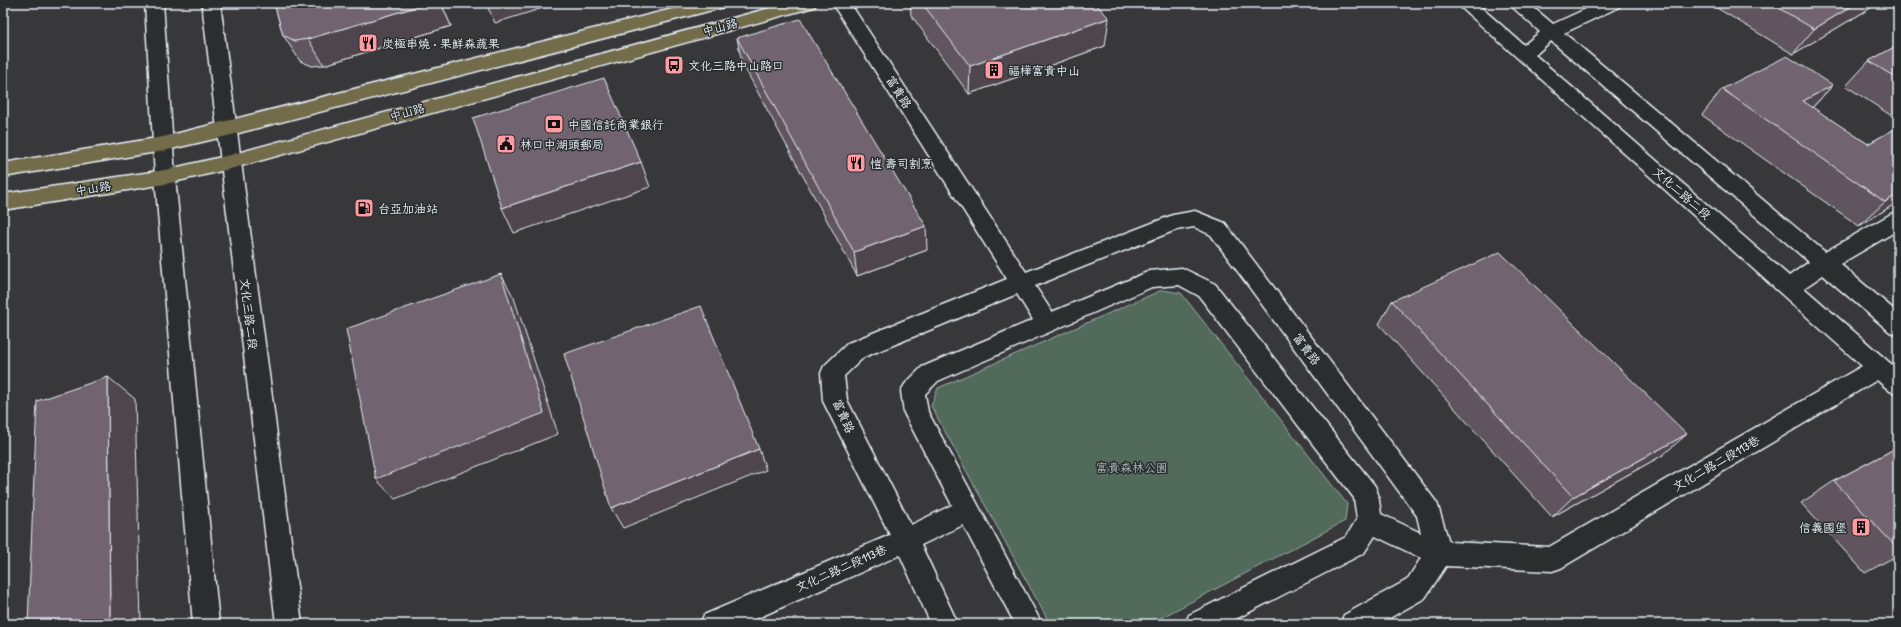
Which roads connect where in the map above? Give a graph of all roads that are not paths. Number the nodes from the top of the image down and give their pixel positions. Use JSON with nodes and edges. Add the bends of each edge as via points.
{"nodes":[{"id":1,"x":154,"y":3,"type":"edge"},
{"id":2,"x":211,"y":3,"type":"edge"},
{"id":3,"x":718,"y":3,"type":"edge"},
{"id":4,"x":808,"y":3,"type":"edge"},
{"id":5,"x":842,"y":3,"type":"edge"},
{"id":6,"x":1465,"y":3,"type":"edge"},
{"id":7,"x":1517,"y":3,"type":"edge"},
{"id":8,"x":1613,"y":3,"type":"edge"},
{"id":9,"x":1551,"y":32,"type":"junction"},
{"id":10,"x":1524,"y":55,"type":"junction"},
{"id":11,"x":227,"y":129,"type":"junction"},
{"id":12,"x":163,"y":144,"type":"junction"},
{"id":13,"x":230,"y":162,"type":"junction"},
{"id":14,"x":3,"y":170,"type":"edge"},
{"id":15,"x":165,"y":176,"type":"junction"},
{"id":16,"x":3,"y":202,"type":"edge"},
{"id":17,"x":1898,"y":220,"type":"edge"},
{"id":18,"x":1824,"y":263,"type":"junction"},
{"id":19,"x":1020,"y":282,"type":"junction"},
{"id":20,"x":1788,"y":287,"type":"junction"},
{"id":21,"x":1047,"y":323,"type":"junction"},
{"id":22,"x":1898,"y":326,"type":"edge"},
{"id":23,"x":1879,"y":367,"type":"junction"},
{"id":24,"x":1898,"y":384,"type":"edge"},
{"id":25,"x":968,"y":510,"type":"junction"},
{"id":26,"x":1370,"y":521,"type":"junction"},
{"id":27,"x":906,"y":540,"type":"junction"},
{"id":28,"x":1439,"y":554,"type":"junction"},
{"id":29,"x":206,"y":624,"type":"edge"},
{"id":30,"x":289,"y":624,"type":"edge"},
{"id":31,"x":713,"y":624,"type":"edge"},
{"id":32,"x":945,"y":624,"type":"edge"},
{"id":33,"x":1029,"y":624,"type":"edge"},
{"id":34,"x":1198,"y":624,"type":"edge"},
{"id":35,"x":1353,"y":624,"type":"edge"}],
"edges":[{"from":1,"to":12,"type":"street"},
{"from":2,"to":11,"type":"street","name":"文化三路二段"},
{"from":3,"to":11,"type":"main road","name":"中山路"},
{"from":4,"to":13,"type":"main road","name":"中山路"},
{"from":5,"to":19,"type":"street","name":"富貴路"},
{"from":6,"to":10,"type":"street","name":"文化二路二段"},
{"from":7,"to":9,"type":"street"},
{"from":8,"to":9,"type":"street"},
{"from":9,"to":10,"type":"street"},
{"from":9,"to":18,"type":"street"},
{"from":10,"to":20,"type":"street","name":"文化二路二段"},
{"from":11,"to":12,"type":"main road","name":"中山路"},
{"from":11,"to":13,"type":"street","name":"文化三路二段"},
{"from":12,"to":14,"type":"main road","name":"中山路"},
{"from":12,"to":15,"type":"street"},
{"from":13,"to":15,"type":"main road","name":"中山路"},
{"from":13,"to":30,"type":"street","name":"文化三路二段"},
{"from":15,"to":16,"type":"main road","name":"中山路"},
{"from":15,"to":29,"type":"street"},
{"from":17,"to":18,"type":"street"},
{"from":18,"to":20,"type":"street"},
{"from":18,"to":22,"type":"street"},
{"from":19,"to":21,"type":"street","name":"富貴路"},
{"from":19,"to":27,"type":"street","name":"富貴路","via":[[856,350],[832,373],[836,402]]},
{"from":19,"to":28,"type":"street","name":"富貴路","via":[[1173,223],[1195,219],[1218,229],[1428,511]]},
{"from":20,"to":23,"type":"street","name":"文化二路二段"},
{"from":21,"to":25,"type":"street","via":[[930,374],[912,391],[916,413]]},
{"from":21,"to":26,"type":"street","via":[[1150,279],[1182,276],[1207,290],[1366,494]]},
{"from":23,"to":24,"type":"street","name":"文化二路二段"},
{"from":23,"to":28,"type":"street","name":"文化二路二段113巷","via":[[1552,558]]},
{"from":25,"to":27,"type":"street","name":"文化二路二段113巷"},
{"from":25,"to":33,"type":"street"},
{"from":26,"to":28,"type":"street"},
{"from":26,"to":34,"type":"street","via":[[1355,545]]},
{"from":27,"to":31,"type":"street","name":"文化二路二段113巷"},
{"from":27,"to":32,"type":"street","name":"富貴路"},
{"from":28,"to":35,"type":"street","via":[[1416,589]]}]}
